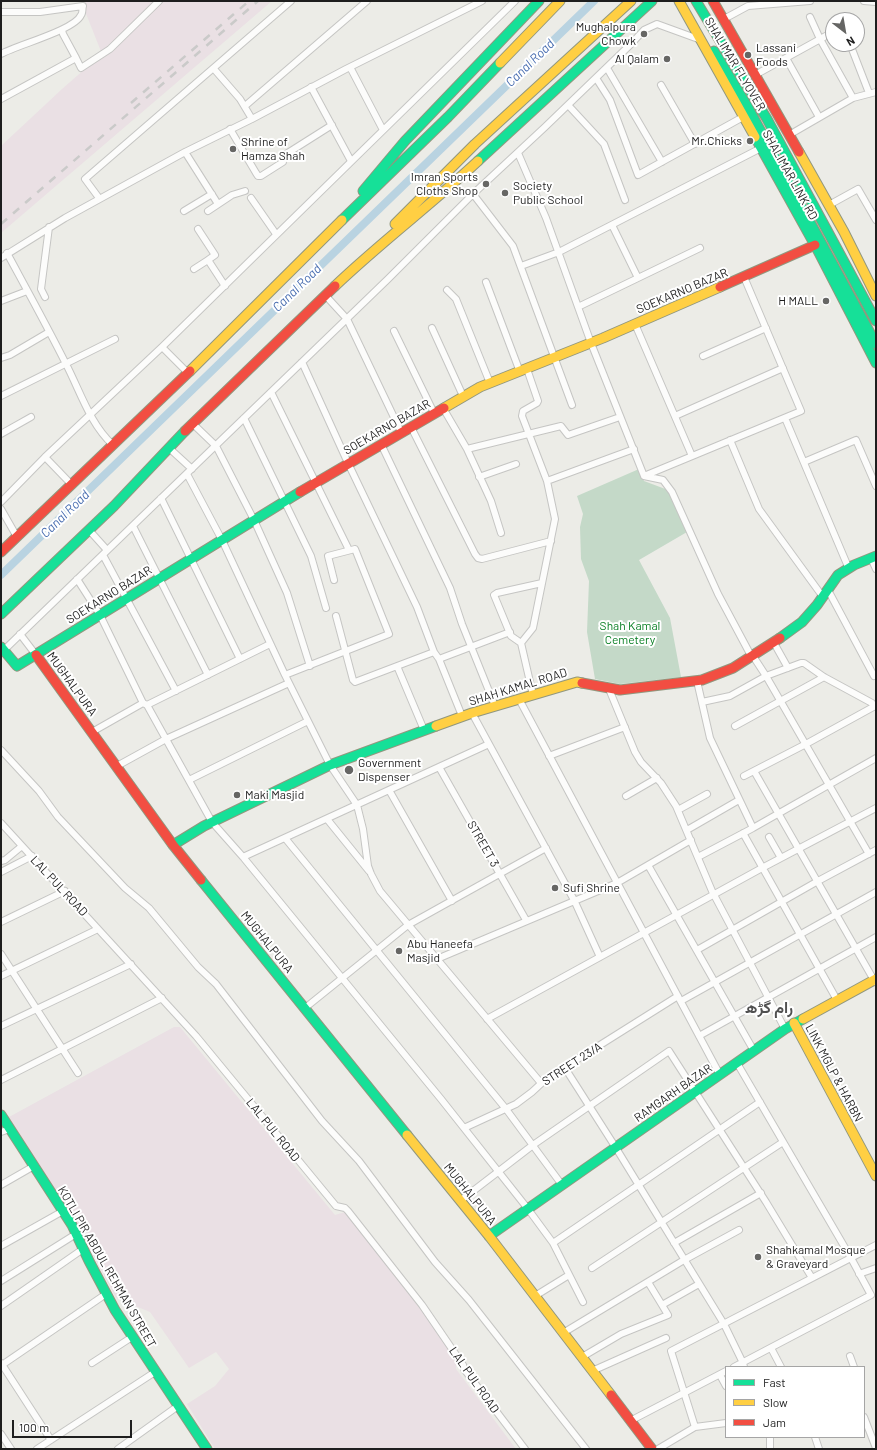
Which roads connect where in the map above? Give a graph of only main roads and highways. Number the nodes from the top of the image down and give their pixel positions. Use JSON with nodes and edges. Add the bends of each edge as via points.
{"nodes":[{"id":1,"x":539,"y":1,"type":"edge"},
{"id":2,"x":560,"y":1,"type":"edge"},
{"id":3,"x":631,"y":1,"type":"edge"},
{"id":4,"x":652,"y":1,"type":"edge"},
{"id":5,"x":679,"y":1,"type":"edge"},
{"id":6,"x":682,"y":1,"type":"edge"},
{"id":7,"x":696,"y":1,"type":"edge"},
{"id":8,"x":713,"y":1,"type":"edge"},
{"id":9,"x":324,"y":237,"type":"junction"},
{"id":10,"x":815,"y":245,"type":"junction"},
{"id":11,"x":342,"y":279,"type":"junction"},
{"id":12,"x":876,"y":296,"type":"edge"},
{"id":13,"x":876,"y":321,"type":"edge"},
{"id":14,"x":876,"y":344,"type":"edge"},
{"id":15,"x":876,"y":363,"type":"edge"},
{"id":16,"x":1,"y":552,"type":"edge"},
{"id":17,"x":874,"y":557,"type":"edge"},
{"id":18,"x":1,"y":614,"type":"edge"},
{"id":19,"x":2,"y":650,"type":"edge"},
{"id":20,"x":36,"y":655,"type":"junction"},
{"id":21,"x":174,"y":845,"type":"junction"},
{"id":22,"x":875,"y":981,"type":"edge"},
{"id":23,"x":794,"y":1024,"type":"junction"},
{"id":24,"x":1,"y":1115,"type":"edge"},
{"id":25,"x":5,"y":1131,"type":"edge"},
{"id":26,"x":876,"y":1176,"type":"edge"},
{"id":27,"x":489,"y":1236,"type":"junction"},
{"id":28,"x":207,"y":1449,"type":"edge"},
{"id":29,"x":652,"y":1449,"type":"edge"}],
"edges":[{"from":1,"to":9,"type":"main road","via":[[405,141]]},
{"from":2,"to":9,"type":"main road","via":[[448,117]]},
{"from":3,"to":11,"type":"main road","via":[[432,185]]},
{"from":4,"to":11,"type":"main road","via":[[442,194]]},
{"from":5,"to":10,"type":"main road","name":"SHALIMAR LINK RD"},
{"from":6,"to":14,"type":"main road","name":"SHALIMAR FLYOVER","via":[[746,104]]},
{"from":7,"to":13,"type":"main road","name":"SHALIMAR FLYOVER","via":[[755,98]]},
{"from":8,"to":12,"type":"main road","name":"SHALIMAR LINK RD","via":[[844,232]]},
{"from":9,"to":16,"type":"main road","via":[[188,373]]},
{"from":10,"to":15,"type":"main road","name":"SHALIMAR LINK RD"},
{"from":10,"to":20,"type":"main road","name":"SOEKARNO BAZAR","via":[[464,396],[315,483]]},
{"from":11,"to":18,"type":"main road","via":[[192,423],[89,530]]},
{"from":17,"to":21,"type":"main road","name":"SHAH KAMAL ROAD","via":[[838,575],[802,622],[733,668],[697,681],[620,690],[577,682],[472,712],[330,765],[204,826]]},
{"from":19,"to":20,"type":"main road","name":"SOEKARNO BAZAR","via":[[18,666]]},
{"from":20,"to":21,"type":"main road","name":"MUGHALPURA"},
{"from":21,"to":27,"type":"main road","name":"MUGHALPURA"},
{"from":22,"to":23,"type":"main road","name":"RAMGARH BAZAR"},
{"from":23,"to":26,"type":"main road","name":"LINK MGLP & HARBN"},
{"from":23,"to":27,"type":"main road","name":"RAMGARH BAZAR"},
{"from":24,"to":25,"type":"main road","name":"KOTLI PIR ABDUL REHMAN STREET"},
{"from":25,"to":28,"type":"main road","name":"KOTLI PIR ABDUL REHMAN STREET","via":[[34,1166],[64,1211],[106,1294]]},
{"from":27,"to":29,"type":"main road","name":"MUGHALPURA"}]}
